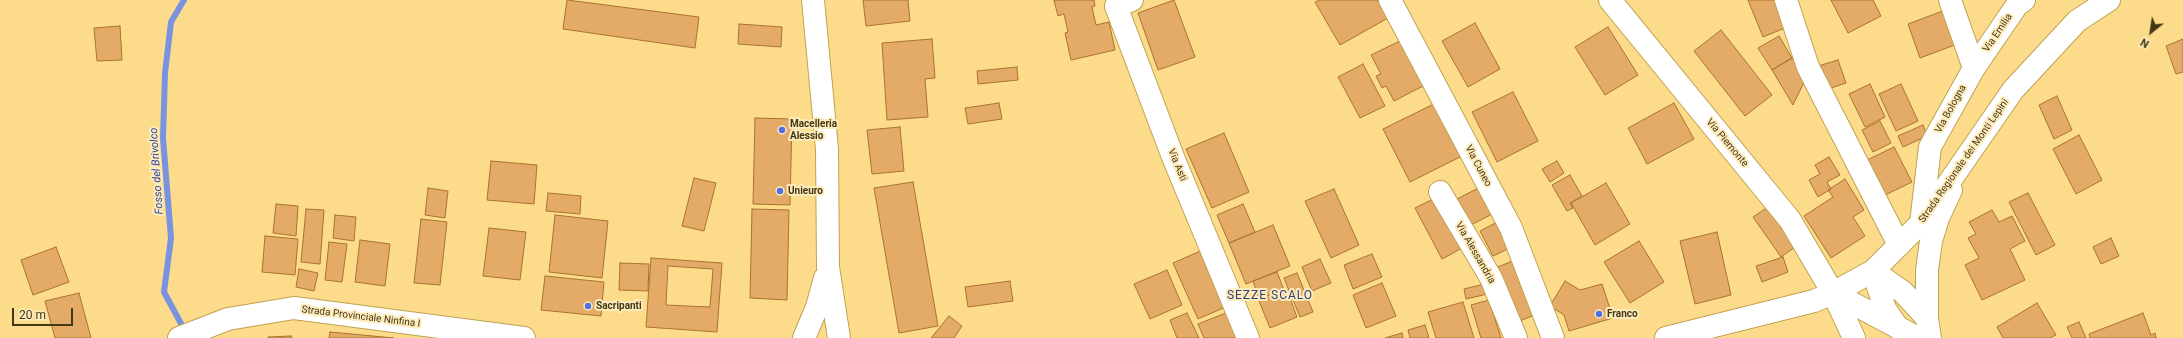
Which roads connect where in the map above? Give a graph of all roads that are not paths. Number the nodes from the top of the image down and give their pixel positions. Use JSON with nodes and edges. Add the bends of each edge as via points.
{"nodes":[{"id":1,"x":813,"y":0,"type":"edge"},
{"id":2,"x":1132,"y":0,"type":"edge"},
{"id":3,"x":1390,"y":0,"type":"edge"},
{"id":4,"x":1610,"y":0,"type":"edge"},
{"id":5,"x":1786,"y":0,"type":"edge"},
{"id":6,"x":1950,"y":0,"type":"edge"},
{"id":7,"x":2024,"y":0,"type":"edge"},
{"id":8,"x":2109,"y":0,"type":"edge"},
{"id":9,"x":1974,"y":68,"type":"junction"},
{"id":10,"x":1962,"y":165,"type":"junction"},
{"id":11,"x":1440,"y":192,"type":"dead end"},
{"id":12,"x":1921,"y":223,"type":"junction"},
{"id":13,"x":1899,"y":245,"type":"junction"},
{"id":14,"x":828,"y":267,"type":"junction"},
{"id":15,"x":1873,"y":271,"type":"junction"},
{"id":16,"x":1833,"y":294,"type":"junction"},
{"id":17,"x":1928,"y":328,"type":"edge"},
{"id":18,"x":1898,"y":329,"type":"junction"},
{"id":19,"x":179,"y":338,"type":"edge"},
{"id":20,"x":524,"y":338,"type":"edge"},
{"id":21,"x":804,"y":338,"type":"edge"},
{"id":22,"x":839,"y":338,"type":"edge"},
{"id":23,"x":1248,"y":338,"type":"edge"},
{"id":24,"x":1516,"y":338,"type":"edge"},
{"id":25,"x":1552,"y":338,"type":"edge"},
{"id":26,"x":1666,"y":338,"type":"edge"},
{"id":27,"x":1854,"y":338,"type":"edge"},
{"id":28,"x":1918,"y":338,"type":"edge"}],
"edges":[{"from":1,"to":14,"type":"street","via":[[827,149]]},
{"from":2,"to":23,"type":"street","name":"Via Asti","via":[[1116,6],[1173,157]]},
{"from":3,"to":25,"type":"street","name":"Via Cuneo","via":[[1511,228]]},
{"from":4,"to":16,"type":"street","name":"Via Piemonte","via":[[1790,220]]},
{"from":5,"to":13,"type":"street","via":[[1808,67]]},
{"from":6,"to":9,"type":"street"},
{"from":7,"to":9,"type":"street","name":"Via Emilia","via":[[2017,6]]},
{"from":8,"to":10,"type":"street","name":"Strada Regionale dei Monti Lepini","via":[[2077,21],[2013,90]]},
{"from":9,"to":12,"type":"street","name":"Via Bologna","via":[[1930,147]]},
{"from":10,"to":12,"type":"street","name":"Strada Regionale dei Monti Lepini"},
{"from":10,"to":17,"type":"street","via":[[1938,218],[1931,241],[1927,270]]},
{"from":11,"to":24,"type":"street","name":"Via Alessandria","via":[[1491,278]]},
{"from":12,"to":13,"type":"street","name":"Strada Regionale dei Monti Lepini"},
{"from":13,"to":15,"type":"street","name":"Strada Regionale dei Monti Lepini"},
{"from":14,"to":21,"type":"street","via":[[817,307]]},
{"from":14,"to":22,"type":"street"},
{"from":15,"to":16,"type":"street","name":"Strada Regionale dei Monti Lepini"},
{"from":15,"to":17,"type":"street","via":[[1903,292]]},
{"from":15,"to":18,"type":"street","via":[[1885,309]]},
{"from":16,"to":18,"type":"street"},
{"from":16,"to":26,"type":"street","name":"Strada Regionale dei Monti Lepini"},
{"from":16,"to":27,"type":"street","name":"Via Piemonte"},
{"from":18,"to":28,"type":"street"},
{"from":19,"to":20,"type":"street","name":"Strada Provinciale Ninfina I","via":[[228,319],[294,308]]}]}
